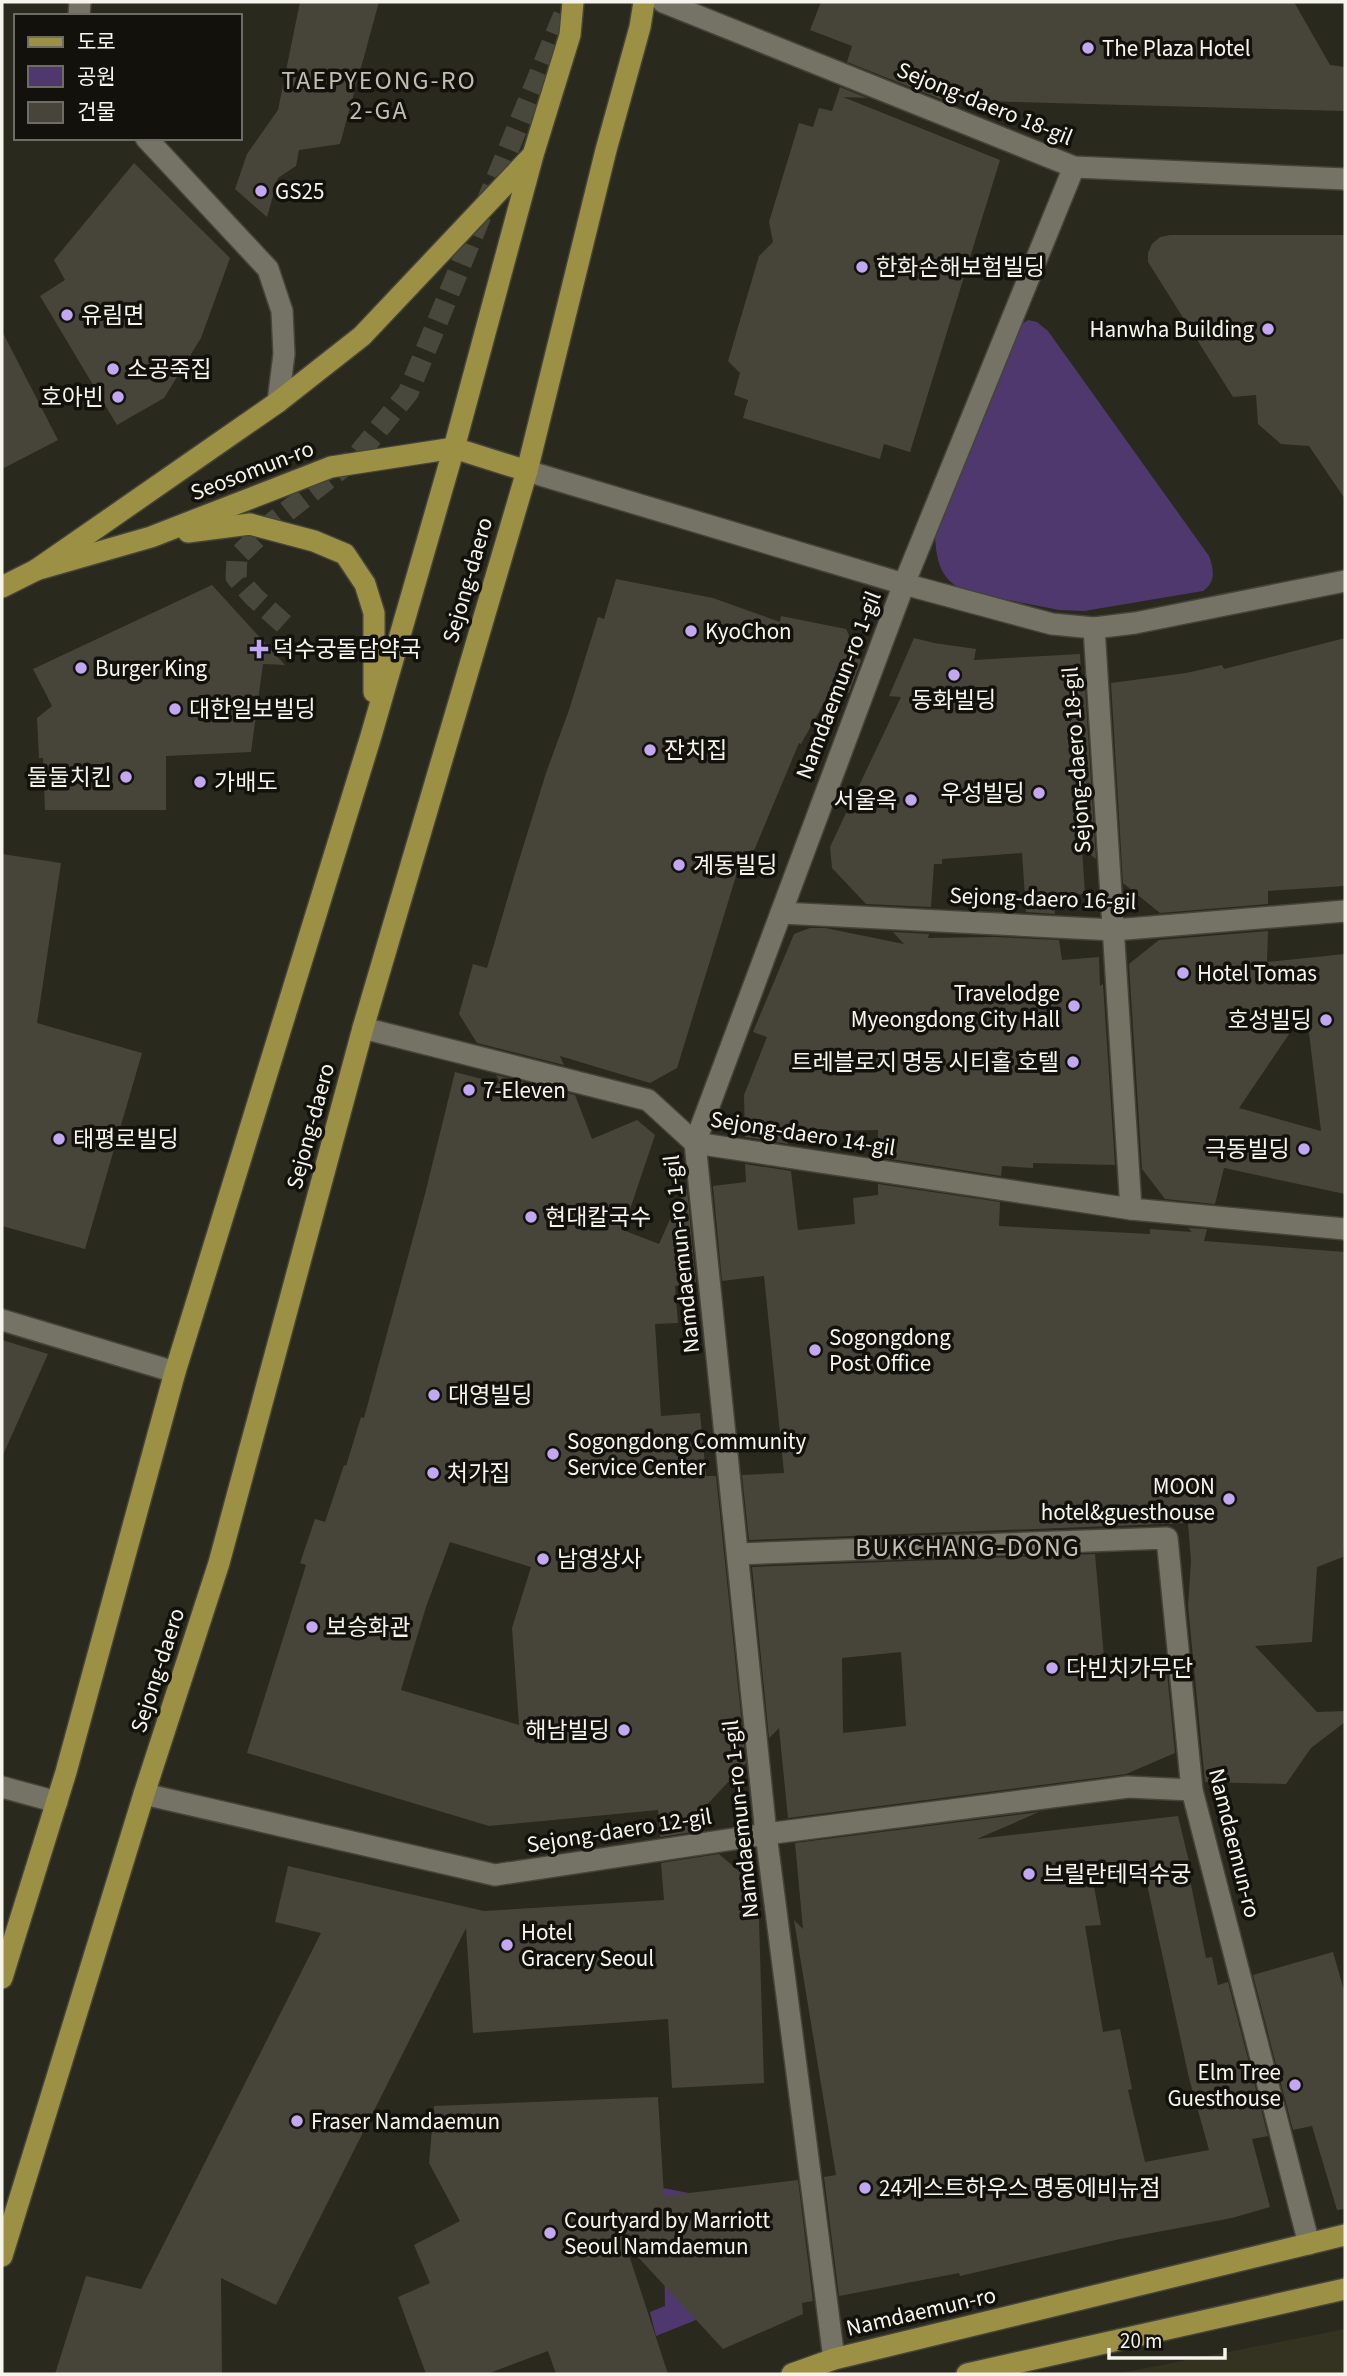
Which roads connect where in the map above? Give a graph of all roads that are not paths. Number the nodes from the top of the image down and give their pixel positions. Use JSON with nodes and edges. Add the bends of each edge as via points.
{"nodes":[{"id":1,"x":573,"y":2,"type":"edge"},
{"id":2,"x":644,"y":2,"type":"edge"},
{"id":3,"x":663,"y":2,"type":"edge"},
{"id":4,"x":148,"y":140,"type":"edge"},
{"id":5,"x":533,"y":155,"type":"junction"},
{"id":6,"x":1074,"y":167,"type":"junction"},
{"id":7,"x":1345,"y":179,"type":"edge"},
{"id":8,"x":278,"y":401,"type":"junction"},
{"id":9,"x":454,"y":448,"type":"junction"},
{"id":10,"x":527,"y":471,"type":"junction"},
{"id":11,"x":151,"y":537,"type":"junction"},
{"id":12,"x":36,"y":570,"type":"junction"},
{"id":13,"x":1345,"y":581,"type":"edge"},
{"id":14,"x":904,"y":584,"type":"junction"},
{"id":15,"x":2,"y":587,"type":"edge"},
{"id":16,"x":1094,"y":628,"type":"junction"},
{"id":17,"x":371,"y":736,"type":"junction"},
{"id":18,"x":1345,"y":911,"type":"edge"},
{"id":19,"x":781,"y":913,"type":"junction"},
{"id":20,"x":1114,"y":930,"type":"junction"},
{"id":21,"x":363,"y":1028,"type":"junction"},
{"id":22,"x":695,"y":1143,"type":"junction"},
{"id":23,"x":1131,"y":1209,"type":"junction"},
{"id":24,"x":1345,"y":1229,"type":"edge"},
{"id":25,"x":2,"y":1320,"type":"edge"},
{"id":26,"x":175,"y":1372,"type":"junction"},
{"id":27,"x":738,"y":1554,"type":"junction"},
{"id":28,"x":2,"y":1787,"type":"edge"},
{"id":29,"x":1192,"y":1790,"type":"junction"},
{"id":30,"x":144,"y":1794,"type":"junction"},
{"id":31,"x":57,"y":1802,"type":"junction"},
{"id":32,"x":766,"y":1833,"type":"junction"},
{"id":33,"x":2,"y":1978,"type":"edge"},
{"id":34,"x":7,"y":2230,"type":"edge"},
{"id":35,"x":1345,"y":2235,"type":"edge"},
{"id":36,"x":1309,"y":2244,"type":"junction"},
{"id":37,"x":2,"y":2256,"type":"edge"},
{"id":38,"x":1345,"y":2289,"type":"edge"},
{"id":39,"x":834,"y":2359,"type":"junction"},
{"id":40,"x":792,"y":2374,"type":"edge"},
{"id":41,"x":967,"y":2374,"type":"edge"}],
"edges":[{"from":1,"to":5,"type":"main road","via":[[570,35]]},
{"from":2,"to":10,"type":"main road","name":"Sejong-daero"},
{"from":3,"to":6,"type":"street","name":"Sejong-daero 18-gil"},
{"from":4,"to":8,"type":"street","via":[[268,269],[282,311],[284,354]]},
{"from":5,"to":8,"type":"main road","via":[[362,336]]},
{"from":5,"to":9,"type":"main road"},
{"from":6,"to":7,"type":"street","name":"Sejong-daero 18-gil"},
{"from":6,"to":14,"type":"street","name":"Namdaemun-ro 1-gil"},
{"from":8,"to":12,"type":"main road"},
{"from":9,"to":10,"type":"main road","name":"Seosomun-ro"},
{"from":9,"to":11,"type":"main road","name":"Seosomun-ro","via":[[331,467]]},
{"from":9,"to":17,"type":"main road"},
{"from":10,"to":14,"type":"street"},
{"from":10,"to":21,"type":"main road","name":"Sejong-daero"},
{"from":11,"to":12,"type":"main road","name":"Seosomun-ro"},
{"from":11,"to":17,"type":"main road","via":[[250,524],[345,554],[365,584],[374,613]]},
{"from":12,"to":15,"type":"main road","name":"Seosomun-ro"},
{"from":13,"to":16,"type":"street"},
{"from":14,"to":16,"type":"street","via":[[1052,624]]},
{"from":14,"to":19,"type":"street","name":"Namdaemun-ro 1-gil"},
{"from":16,"to":20,"type":"street","name":"Sejong-daero 18-gil"},
{"from":17,"to":26,"type":"main road"},
{"from":18,"to":20,"type":"street","name":"Sejong-daero 16-gil"},
{"from":19,"to":20,"type":"street","name":"Sejong-daero 16-gil"},
{"from":19,"to":22,"type":"street","name":"Namdaemun-ro 1-gil"},
{"from":20,"to":23,"type":"street"},
{"from":21,"to":22,"type":"street","name":"Sejong-daero 14-gil","via":[[648,1100]]},
{"from":21,"to":30,"type":"main road","name":"Sejong-daero","via":[[219,1563]]},
{"from":22,"to":23,"type":"street","name":"Sejong-daero 14-gil"},
{"from":22,"to":27,"type":"street","name":"Namdaemun-ro 1-gil"},
{"from":23,"to":24,"type":"street","name":"Sejong-daero 14-gil"},
{"from":25,"to":26,"type":"street"},
{"from":26,"to":31,"type":"main road"},
{"from":27,"to":29,"type":"street","name":"Namdaemun-ro","via":[[1167,1538]]},
{"from":27,"to":32,"type":"street","name":"Namdaemun-ro 1-gil"},
{"from":28,"to":31,"type":"street"},
{"from":29,"to":32,"type":"street","name":"Sejong-daero 12-gil","via":[[1128,1787]]},
{"from":29,"to":36,"type":"street","name":"Namdaemun-ro"},
{"from":30,"to":32,"type":"street","name":"Sejong-daero 12-gil","via":[[495,1875]]},
{"from":30,"to":34,"type":"main road","name":"Sejong-daero"},
{"from":31,"to":33,"type":"main road"},
{"from":32,"to":39,"type":"street","name":"Namdaemun-ro 1-gil"},
{"from":34,"to":37,"type":"main road","name":"Sejong-daero"},
{"from":35,"to":36,"type":"main road","name":"Namdaemun-ro"},
{"from":36,"to":39,"type":"main road","name":"Namdaemun-ro"},
{"from":38,"to":41,"type":"main road"},
{"from":39,"to":40,"type":"main road","name":"Namdaemun-ro"}]}
